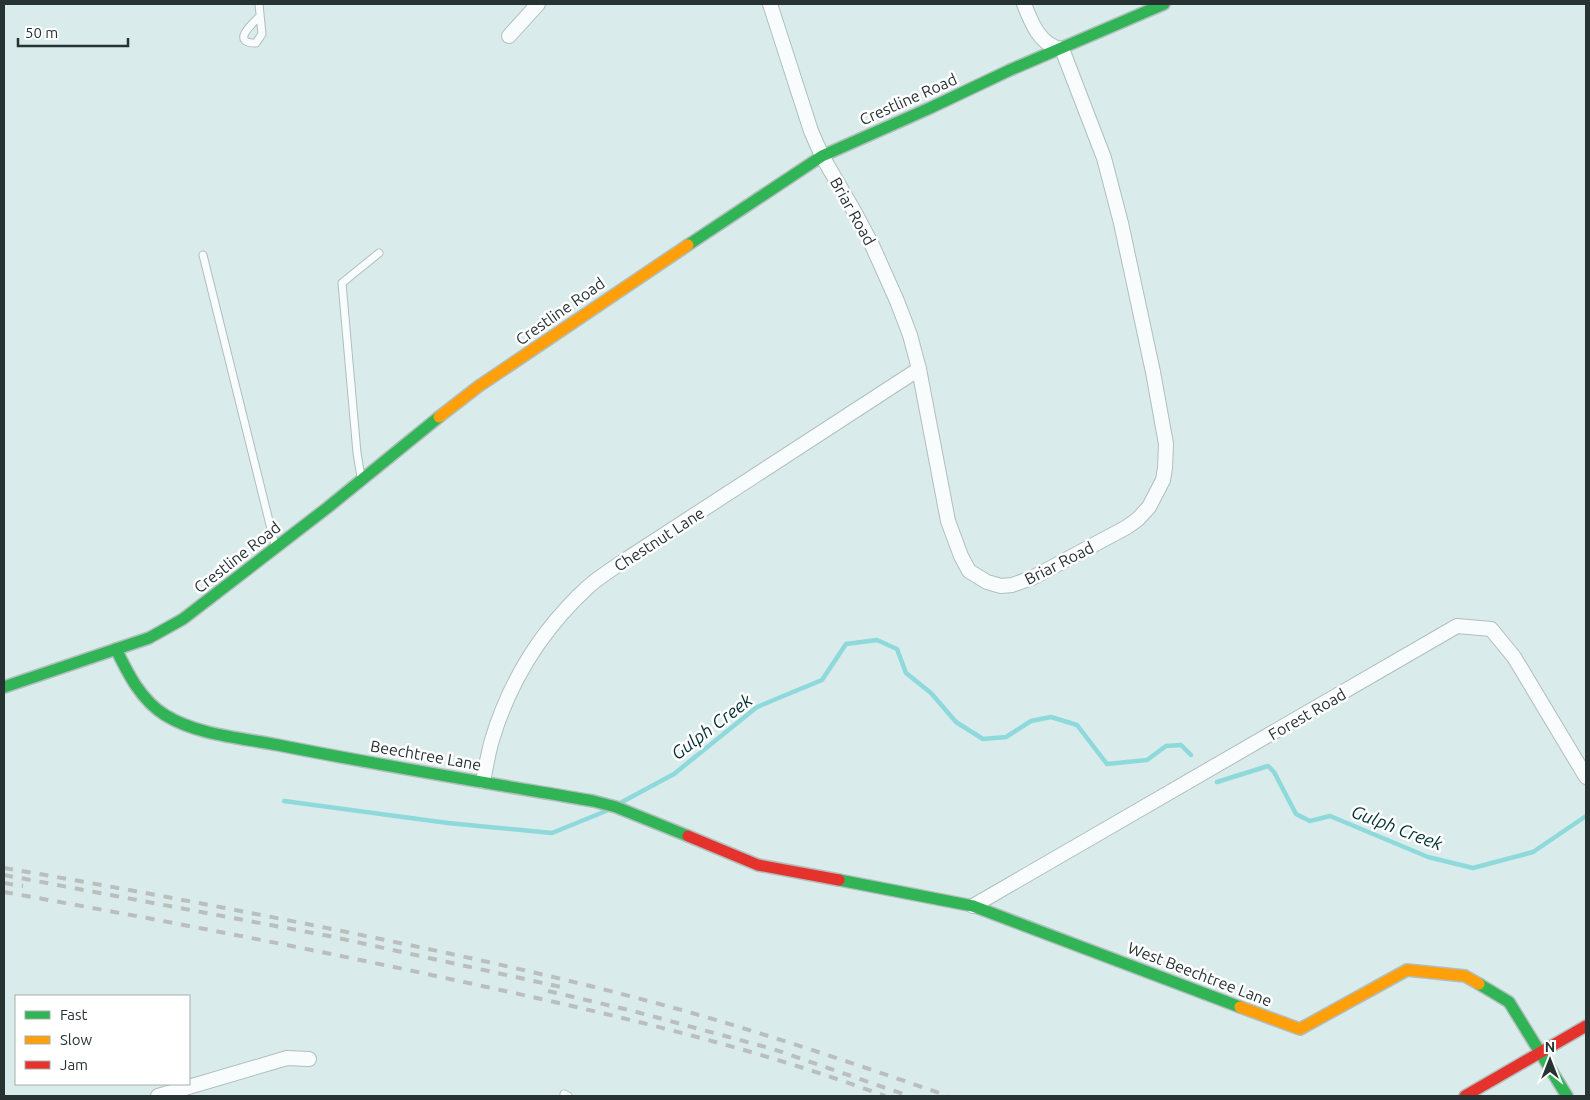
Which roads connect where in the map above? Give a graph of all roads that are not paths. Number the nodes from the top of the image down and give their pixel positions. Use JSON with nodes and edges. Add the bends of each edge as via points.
{"nodes":[{"id":1,"x":259,"y":4,"type":"edge"},
{"id":2,"x":538,"y":4,"type":"edge"},
{"id":3,"x":770,"y":4,"type":"edge"},
{"id":4,"x":1024,"y":4,"type":"edge"},
{"id":5,"x":1164,"y":4,"type":"edge"},
{"id":6,"x":1146,"y":7,"type":"edge"},
{"id":7,"x":260,"y":16,"type":"dead end"},
{"id":8,"x":509,"y":36,"type":"dead end"},
{"id":9,"x":1062,"y":49,"type":"junction"},
{"id":10,"x":822,"y":156,"type":"junction"},
{"id":11,"x":379,"y":253,"type":"dead end"},
{"id":12,"x":203,"y":256,"type":"dead end"},
{"id":13,"x":919,"y":369,"type":"junction"},
{"id":14,"x":361,"y":479,"type":"junction"},
{"id":15,"x":275,"y":548,"type":"junction"},
{"id":16,"x":116,"y":649,"type":"junction"},
{"id":17,"x":4,"y":686,"type":"edge"},
{"id":18,"x":1586,"y":777,"type":"edge"},
{"id":19,"x":483,"y":781,"type":"junction"},
{"id":20,"x":758,"y":865,"type":"joint"},
{"id":21,"x":973,"y":906,"type":"junction"},
{"id":22,"x":1586,"y":1026,"type":"edge"},
{"id":23,"x":1540,"y":1052,"type":"junction"},
{"id":24,"x":309,"y":1059,"type":"dead end"},
{"id":25,"x":158,"y":1096,"type":"edge"},
{"id":26,"x":1465,"y":1096,"type":"edge"},
{"id":27,"x":1567,"y":1096,"type":"edge"}],
"edges":[{"from":1,"to":7,"type":"lane"},
{"from":2,"to":8,"type":"street"},
{"from":3,"to":10,"type":"street","name":"Briar Road"},
{"from":4,"to":9,"type":"street","via":[[1046,42]]},
{"from":5,"to":6,"type":"street","name":"Crestline Road"},
{"from":6,"to":9,"type":"street","name":"Crestline Road"},
{"from":9,"to":10,"type":"street","name":"Crestline Road"},
{"from":9,"to":13,"type":"street","name":"Briar Road","via":[[1104,158],[1128,251],[1166,444],[1166,468],[1157,494],[1149,507],[1127,528],[1032,578],[1001,586],[979,578],[969,571],[948,521]]},
{"from":10,"to":13,"type":"street","name":"Briar Road","via":[[876,253],[907,326]]},
{"from":10,"to":14,"type":"street","name":"Crestline Road","via":[[479,386]]},
{"from":11,"to":14,"type":"lane","via":[[342,283]]},
{"from":12,"to":15,"type":"lane"},
{"from":13,"to":19,"type":"street","name":"Chestnut Lane","via":[[590,585],[563,611],[526,660],[492,740]]},
{"from":14,"to":15,"type":"street","name":"Crestline Road"},
{"from":15,"to":16,"type":"street","name":"Crestline Road","via":[[183,618],[149,638]]},
{"from":16,"to":17,"type":"street","name":"Crestline Road"},
{"from":16,"to":19,"type":"street","name":"Beechtree Lane","via":[[144,698],[175,722],[192,728]]},
{"from":18,"to":21,"type":"street","name":"Forest Road","via":[[1514,657],[1491,629],[1457,626]]},
{"from":19,"to":20,"type":"street","name":"Beechtree Lane","via":[[616,806]]},
{"from":20,"to":21,"type":"street","name":"West Beechtree Lane"},
{"from":21,"to":23,"type":"street","name":"West Beechtree Lane","via":[[1300,1029],[1407,970],[1465,976],[1509,1002]]},
{"from":22,"to":23,"type":"street"},
{"from":23,"to":26,"type":"street"},
{"from":23,"to":27,"type":"street","name":"West Beechtree Lane"},
{"from":24,"to":25,"type":"street","via":[[287,1058]]}]}
